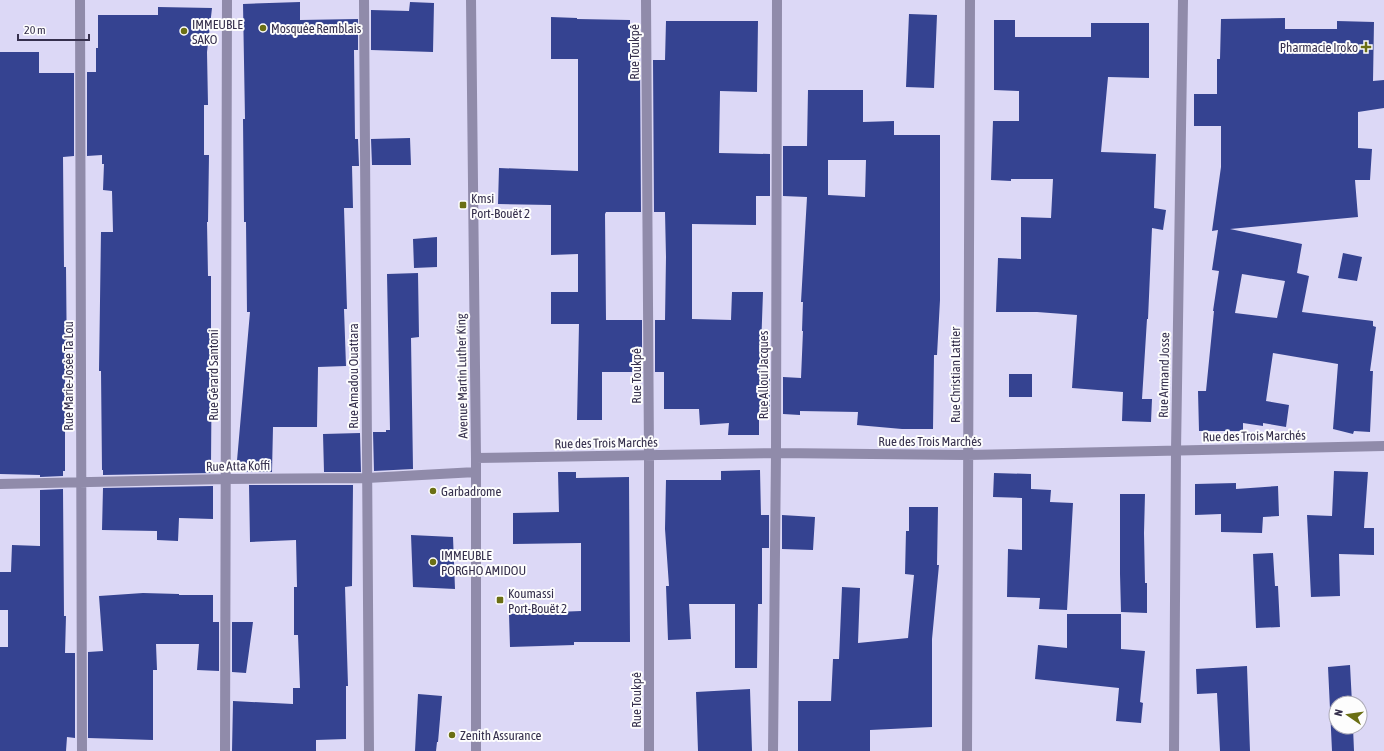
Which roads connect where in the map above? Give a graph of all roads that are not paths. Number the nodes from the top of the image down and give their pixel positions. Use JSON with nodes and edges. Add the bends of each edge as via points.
{"nodes":[{"id":1,"x":80,"y":0,"type":"edge"},
{"id":2,"x":227,"y":0,"type":"edge"},
{"id":3,"x":364,"y":0,"type":"edge"},
{"id":4,"x":471,"y":0,"type":"edge"},
{"id":5,"x":646,"y":0,"type":"edge"},
{"id":6,"x":777,"y":0,"type":"edge"},
{"id":7,"x":970,"y":0,"type":"edge"},
{"id":8,"x":1183,"y":0,"type":"edge"},
{"id":9,"x":1384,"y":446,"type":"edge"},
{"id":10,"x":1176,"y":451,"type":"junction"},
{"id":11,"x":776,"y":453,"type":"junction"},
{"id":12,"x":967,"y":455,"type":"junction"},
{"id":13,"x":649,"y":456,"type":"junction"},
{"id":14,"x":476,"y":458,"type":"junction"},
{"id":15,"x":476,"y":472,"type":"junction"},
{"id":16,"x":367,"y":478,"type":"junction"},
{"id":17,"x":226,"y":479,"type":"junction"},
{"id":18,"x":82,"y":483,"type":"junction"},
{"id":19,"x":0,"y":484,"type":"edge"},
{"id":20,"x":82,"y":751,"type":"edge"},
{"id":21,"x":225,"y":751,"type":"edge"},
{"id":22,"x":369,"y":751,"type":"edge"},
{"id":23,"x":476,"y":751,"type":"edge"},
{"id":24,"x":650,"y":751,"type":"edge"},
{"id":25,"x":773,"y":751,"type":"edge"},
{"id":26,"x":967,"y":751,"type":"edge"},
{"id":27,"x":1174,"y":751,"type":"edge"}],
"edges":[{"from":1,"to":18,"type":"street","name":"Rue Marie-Josée Ta Lou"},
{"from":2,"to":17,"type":"street","name":"Rue Gérard Santoni"},
{"from":3,"to":16,"type":"street","name":"Rue Amadou Ouattara"},
{"from":4,"to":14,"type":"street","name":"Avenue Martin Luther King"},
{"from":5,"to":13,"type":"street","name":"Rue Toukpê"},
{"from":6,"to":11,"type":"street","name":"Rue Alloui Jacques"},
{"from":7,"to":12,"type":"street","name":"Rue Christian Lattier"},
{"from":8,"to":10,"type":"street","name":"Rue Armand Josse"},
{"from":9,"to":10,"type":"street","name":"Rue des Trois Marchés"},
{"from":10,"to":12,"type":"street","name":"Rue des Trois Marchés"},
{"from":10,"to":27,"type":"street","name":"Rue Armand Josse"},
{"from":11,"to":12,"type":"street","name":"Rue des Trois Marchés"},
{"from":11,"to":13,"type":"street","name":"Rue des Trois Marchés"},
{"from":11,"to":25,"type":"street","name":"Rue Alloui Jacques"},
{"from":12,"to":26,"type":"street","name":"Rue Christian Lattier"},
{"from":13,"to":14,"type":"street","name":"Rue des Trois Marchés"},
{"from":13,"to":24,"type":"street","name":"Rue Toukpê"},
{"from":14,"to":15,"type":"street","name":"Avenue Martin Luther King"},
{"from":15,"to":16,"type":"street","name":"Rue Atta Koffi"},
{"from":15,"to":23,"type":"street","name":"Avenue Martin Luther King"},
{"from":16,"to":17,"type":"street","name":"Rue Atta Koffi"},
{"from":16,"to":22,"type":"street","name":"Rue Amadou Ouattara"},
{"from":17,"to":18,"type":"street","name":"Rue Atta Koffi"},
{"from":17,"to":21,"type":"street","name":"Rue Gérard Santoni"},
{"from":18,"to":19,"type":"street","name":"Rue Atta Koffi"},
{"from":18,"to":20,"type":"street","name":"Rue Marie-Josée Ta Lou"}]}
